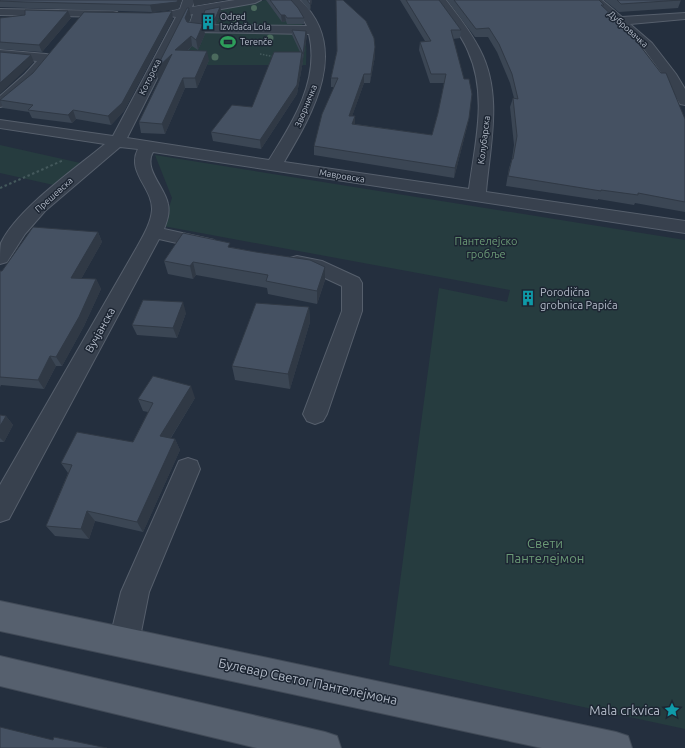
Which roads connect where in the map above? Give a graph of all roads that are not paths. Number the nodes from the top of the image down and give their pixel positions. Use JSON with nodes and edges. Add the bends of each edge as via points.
{"nodes":[{"id":1,"x":24,"y":0,"type":"edge"},
{"id":2,"x":189,"y":0,"type":"edge"},
{"id":3,"x":255,"y":0,"type":"edge"},
{"id":4,"x":293,"y":0,"type":"edge"},
{"id":5,"x":440,"y":0,"type":"edge"},
{"id":6,"x":595,"y":0,"type":"edge"},
{"id":7,"x":200,"y":10,"type":"junction"},
{"id":8,"x":0,"y":12,"type":"edge"},
{"id":9,"x":13,"y":12,"type":"junction"},
{"id":10,"x":84,"y":13,"type":"junction"},
{"id":11,"x":184,"y":13,"type":"junction"},
{"id":12,"x":122,"y":15,"type":"edge"},
{"id":13,"x":160,"y":15,"type":"edge"},
{"id":14,"x":685,"y":16,"type":"edge"},
{"id":15,"x":620,"y":21,"type":"junction"},
{"id":16,"x":74,"y":24,"type":"edge"},
{"id":17,"x":314,"y":30,"type":"junction"},
{"id":18,"x":55,"y":46,"type":"edge"},
{"id":19,"x":0,"y":54,"type":"edge"},
{"id":20,"x":46,"y":58,"type":"junction"},
{"id":21,"x":671,"y":78,"type":"junction"},
{"id":22,"x":685,"y":78,"type":"edge"},
{"id":23,"x":685,"y":101,"type":"edge"},
{"id":24,"x":0,"y":103,"type":"edge"},
{"id":25,"x":0,"y":124,"type":"edge"},
{"id":26,"x":118,"y":141,"type":"junction"},
{"id":27,"x":148,"y":146,"type":"junction"},
{"id":28,"x":274,"y":165,"type":"junction"},
{"id":29,"x":477,"y":196,"type":"junction"},
{"id":30,"x":685,"y":227,"type":"edge"},
{"id":31,"x":153,"y":232,"type":"junction"},
{"id":32,"x":222,"y":247,"type":"edge"},
{"id":33,"x":0,"y":258,"type":"edge"},
{"id":34,"x":276,"y":258,"type":"edge"},
{"id":35,"x":315,"y":414,"type":"dead end"},
{"id":36,"x":188,"y":469,"type":"dead end"},
{"id":37,"x":0,"y":510,"type":"edge"},
{"id":38,"x":0,"y":616,"type":"edge"},
{"id":39,"x":124,"y":642,"type":"junction"},
{"id":40,"x":0,"y":671,"type":"edge"},
{"id":41,"x":325,"y":748,"type":"edge"},
{"id":42,"x":616,"y":748,"type":"edge"}],
"edges":[{"from":1,"to":9,"type":"street"},
{"from":2,"to":11,"type":"street","name":"Которска"},
{"from":3,"to":7,"type":"street"},
{"from":4,"to":17,"type":"street","name":"Зворничка","via":[[307,16]]},
{"from":5,"to":29,"type":"street","name":"Колубарска","via":[[475,52],[485,85],[487,114]]},
{"from":6,"to":15,"type":"street","name":"Дубровачка"},
{"from":7,"to":11,"type":"street"},
{"from":7,"to":17,"type":"street","via":[[194,28]]},
{"from":8,"to":9,"type":"street"},
{"from":9,"to":10,"type":"street"},
{"from":10,"to":12,"type":"street"},
{"from":10,"to":16,"type":"street"},
{"from":11,"to":13,"type":"street"},
{"from":11,"to":26,"type":"street","name":"Которска"},
{"from":14,"to":15,"type":"street"},
{"from":15,"to":21,"type":"street","name":"Дубровачка","via":[[648,46]]},
{"from":17,"to":28,"type":"street","name":"Зворничка","via":[[320,54],[314,92],[301,122]]},
{"from":18,"to":20,"type":"street"},
{"from":19,"to":20,"type":"street"},
{"from":20,"to":24,"type":"street","via":[[30,77]]},
{"from":21,"to":22,"type":"street"},
{"from":21,"to":23,"type":"street","name":"Дубровачка"},
{"from":25,"to":26,"type":"street","name":"Мавровска"},
{"from":26,"to":27,"type":"street","name":"Мавровска"},
{"from":26,"to":33,"type":"street","name":"Прешевска","via":[[39,206]]},
{"from":27,"to":28,"type":"street","name":"Мавровска"},
{"from":27,"to":31,"type":"street","name":"Вучјанска","via":[[142,154],[142,167],[159,197],[161,207]]},
{"from":28,"to":29,"type":"street","name":"Мавровска"},
{"from":29,"to":30,"type":"street","name":"Мавровска"},
{"from":31,"to":32,"type":"street"},
{"from":31,"to":37,"type":"street","name":"Вучјанска"},
{"from":34,"to":35,"type":"street","via":[[315,266],[352,283],[352,311]]},
{"from":36,"to":39,"type":"street","via":[[135,592]]},
{"from":38,"to":39,"type":"main road","name":"Булевар Светог Пантелејмона"},
{"from":39,"to":42,"type":"main road","name":"Булевар Светог Пантелејмона"},
{"from":40,"to":41,"type":"main road"}]}
